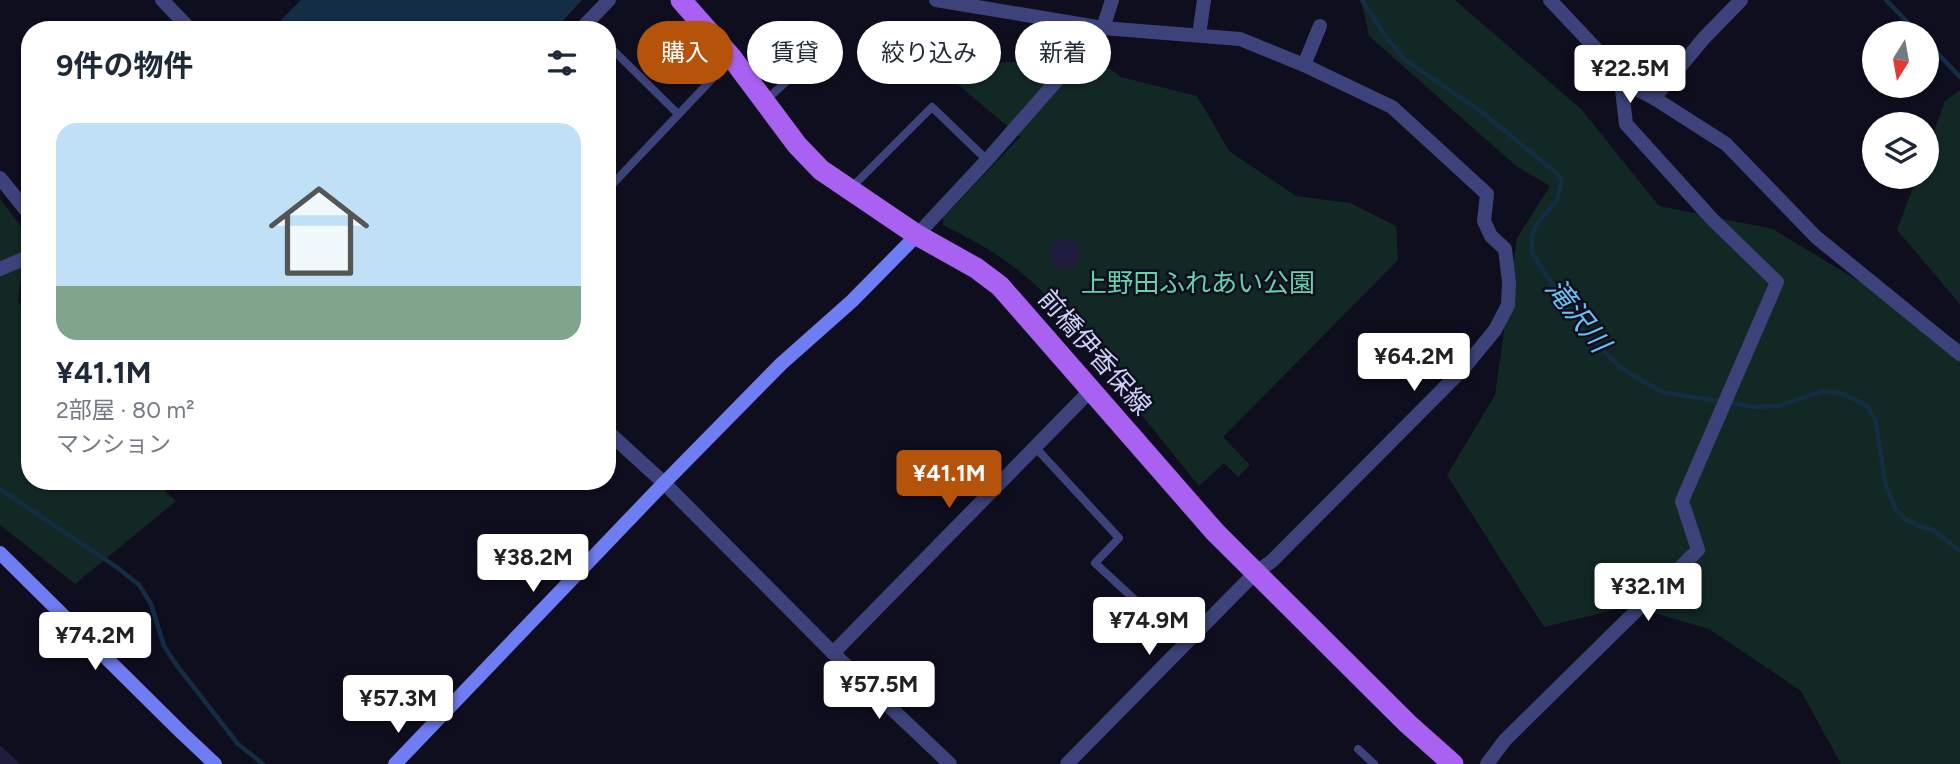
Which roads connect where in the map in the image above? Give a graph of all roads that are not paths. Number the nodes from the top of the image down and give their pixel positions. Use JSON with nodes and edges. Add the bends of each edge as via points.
{"nodes":[{"id":1,"x":162,"y":0,"type":"edge"},
{"id":2,"x":609,"y":0,"type":"edge"},
{"id":3,"x":681,"y":0,"type":"edge"},
{"id":4,"x":936,"y":0,"type":"edge"},
{"id":5,"x":1112,"y":0,"type":"edge"},
{"id":6,"x":1205,"y":0,"type":"edge"},
{"id":7,"x":1550,"y":0,"type":"edge"},
{"id":8,"x":1741,"y":0,"type":"edge"},
{"id":9,"x":182,"y":21,"type":"edge"},
{"id":10,"x":592,"y":21,"type":"edge"},
{"id":11,"x":699,"y":21,"type":"edge"},
{"id":12,"x":1061,"y":21,"type":"edge"},
{"id":13,"x":1105,"y":21,"type":"edge"},
{"id":14,"x":1320,"y":26,"type":"dead end"},
{"id":15,"x":1111,"y":29,"type":"edge"},
{"id":16,"x":1199,"y":35,"type":"junction"},
{"id":17,"x":616,"y":53,"type":"edge"},
{"id":18,"x":733,"y":59,"type":"edge"},
{"id":19,"x":1304,"y":65,"type":"junction"},
{"id":20,"x":1621,"y":81,"type":"junction"},
{"id":21,"x":707,"y":84,"type":"edge"},
{"id":22,"x":784,"y":84,"type":"edge"},
{"id":23,"x":1054,"y":84,"type":"edge"},
{"id":24,"x":1654,"y":98,"type":"junction"},
{"id":25,"x":764,"y":102,"type":"junction"},
{"id":26,"x":678,"y":114,"type":"junction"},
{"id":27,"x":987,"y":160,"type":"junction"},
{"id":28,"x":0,"y":178,"type":"edge"},
{"id":29,"x":616,"y":180,"type":"edge"},
{"id":30,"x":849,"y":190,"type":"junction"},
{"id":31,"x":21,"y":204,"type":"edge"},
{"id":32,"x":917,"y":235,"type":"junction"},
{"id":33,"x":21,"y":260,"type":"edge"},
{"id":34,"x":0,"y":269,"type":"edge"},
{"id":35,"x":1960,"y":354,"type":"edge"},
{"id":36,"x":1090,"y":391,"type":"junction"},
{"id":37,"x":616,"y":439,"type":"edge"},
{"id":38,"x":1035,"y":447,"type":"junction"},
{"id":39,"x":664,"y":483,"type":"junction"},
{"id":40,"x":0,"y":553,"type":"edge"},
{"id":41,"x":1255,"y":573,"type":"junction"},
{"id":42,"x":1185,"y":646,"type":"junction"},
{"id":43,"x":832,"y":653,"type":"junction"},
{"id":44,"x":1358,"y":749,"type":"dead end"},
{"id":45,"x":215,"y":764,"type":"edge"},
{"id":46,"x":395,"y":764,"type":"edge"},
{"id":47,"x":950,"y":764,"type":"edge"},
{"id":48,"x":1067,"y":764,"type":"edge"},
{"id":49,"x":1374,"y":764,"type":"edge"},
{"id":50,"x":1453,"y":764,"type":"edge"},
{"id":51,"x":1487,"y":764,"type":"edge"}],
"edges":[{"from":1,"to":9,"type":"street"},
{"from":2,"to":10,"type":"street"},
{"from":3,"to":11,"type":"main road","name":"前橋伊香保線"},
{"from":4,"to":12,"type":"street"},
{"from":5,"to":13,"type":"street"},
{"from":6,"to":16,"type":"street"},
{"from":7,"to":20,"type":"street"},
{"from":8,"to":24,"type":"street"},
{"from":14,"to":19,"type":"street"},
{"from":15,"to":16,"type":"street"},
{"from":16,"to":19,"type":"street","via":[[1240,39]]},
{"from":17,"to":26,"type":"lane"},
{"from":18,"to":25,"type":"main road","name":"前橋伊香保線"},
{"from":19,"to":41,"type":"street","via":[[1392,107],[1487,194],[1483,221],[1505,249],[1508,304],[1495,330],[1463,369],[1272,562]]},
{"from":20,"to":24,"type":"street"},
{"from":20,"to":51,"type":"street","via":[[1626,124],[1777,282],[1682,501],[1698,550]]},
{"from":21,"to":26,"type":"lane"},
{"from":22,"to":25,"type":"lane"},
{"from":23,"to":27,"type":"street"},
{"from":24,"to":35,"type":"street","via":[[1726,144],[1816,237]]},
{"from":25,"to":30,"type":"main road","name":"前橋伊香保線","via":[[821,170]]},
{"from":26,"to":29,"type":"lane"},
{"from":27,"to":30,"type":"lane","via":[[932,107]]},
{"from":27,"to":32,"type":"street"},
{"from":28,"to":31,"type":"street"},
{"from":30,"to":32,"type":"main road","name":"前橋伊香保線"},
{"from":32,"to":36,"type":"main road","name":"前橋伊香保線","via":[[1000,286]]},
{"from":32,"to":39,"type":"street"},
{"from":33,"to":34,"type":"street"},
{"from":36,"to":38,"type":"street"},
{"from":36,"to":41,"type":"main road","name":"前橋伊香保線"},
{"from":37,"to":39,"type":"street"},
{"from":38,"to":42,"type":"lane","via":[[1119,538],[1095,563]]},
{"from":38,"to":43,"type":"street"},
{"from":39,"to":43,"type":"street"},
{"from":39,"to":46,"type":"street"},
{"from":40,"to":45,"type":"street"},
{"from":41,"to":42,"type":"street"},
{"from":41,"to":50,"type":"main road","name":"前橋伊香保線"},
{"from":42,"to":48,"type":"street"},
{"from":43,"to":47,"type":"street"},
{"from":44,"to":49,"type":"lane"}]}
